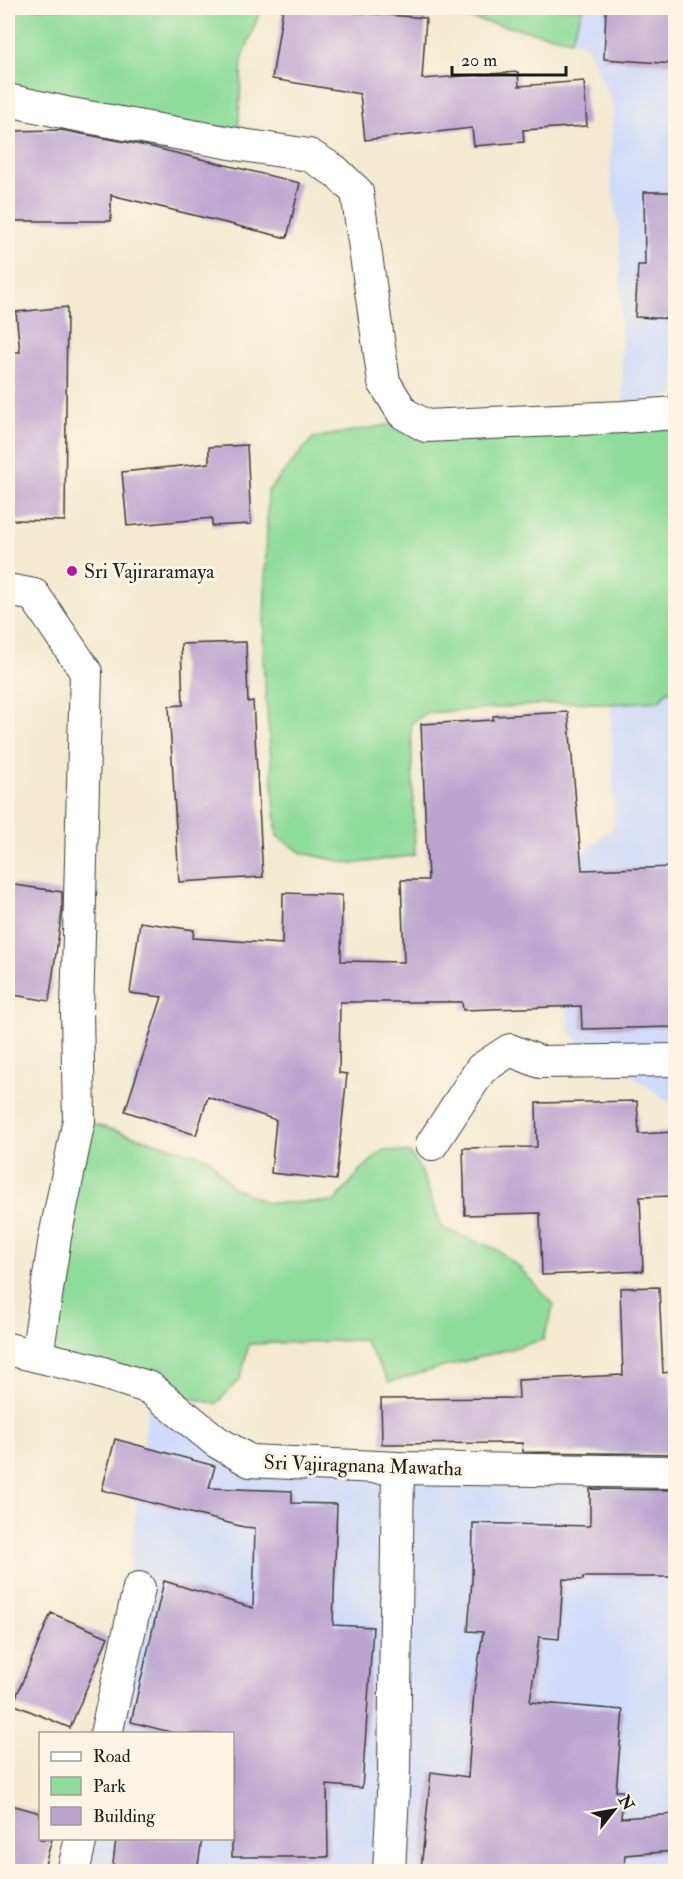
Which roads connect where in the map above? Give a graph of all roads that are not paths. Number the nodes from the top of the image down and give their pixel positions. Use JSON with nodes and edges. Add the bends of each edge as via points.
{"nodes":[{"id":1,"x":8,"y":100,"type":"edge"},
{"id":2,"x":675,"y":413,"type":"edge"},
{"id":3,"x":8,"y":590,"type":"edge"},
{"id":4,"x":675,"y":1060,"type":"edge"},
{"id":5,"x":432,"y":1144,"type":"dead end"},
{"id":6,"x":22,"y":1352,"type":"edge"},
{"id":7,"x":398,"y":1468,"type":"junction"},
{"id":8,"x":675,"y":1472,"type":"edge"},
{"id":9,"x":139,"y":1588,"type":"dead end"},
{"id":10,"x":106,"y":1732,"type":"edge"},
{"id":11,"x":81,"y":1840,"type":"edge"},
{"id":12,"x":73,"y":1872,"type":"edge"},
{"id":13,"x":389,"y":1872,"type":"edge"}],
"edges":[{"from":1,"to":2,"type":"street","via":[[309,155],[335,171],[357,192],[384,382],[403,413],[426,426]]},
{"from":3,"to":6,"type":"street","via":[[34,595],[86,672],[77,1011],[79,1120],[56,1237]]},
{"from":4,"to":5,"type":"street","via":[[540,1062],[510,1050],[481,1069]]},
{"from":6,"to":7,"type":"street","name":"Sri Vajiragnana Mawatha","via":[[150,1388],[217,1442],[250,1461]]},
{"from":7,"to":8,"type":"street","name":"Sri Vajiragnana Mawatha"},
{"from":7,"to":13,"type":"street"},
{"from":9,"to":10,"type":"street"},
{"from":11,"to":12,"type":"street"}]}
